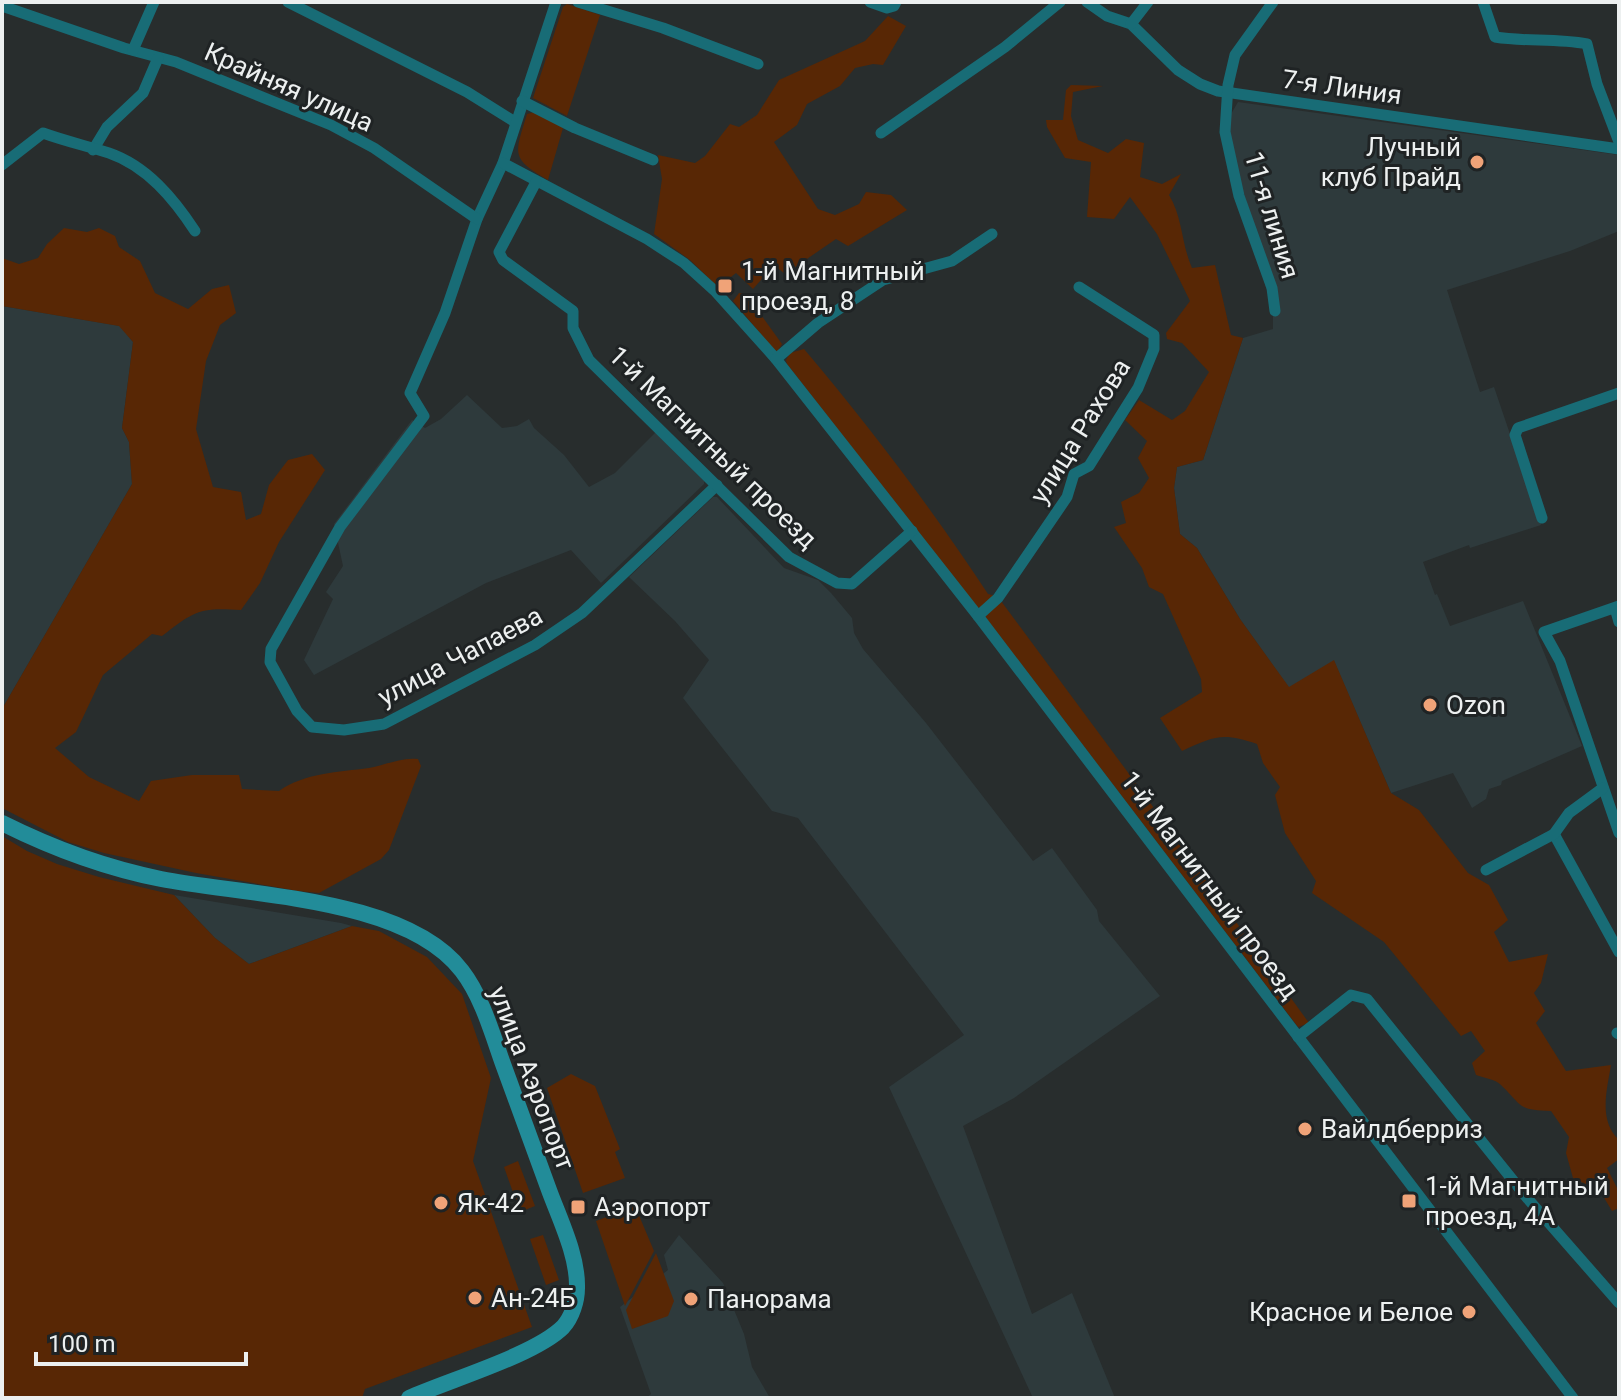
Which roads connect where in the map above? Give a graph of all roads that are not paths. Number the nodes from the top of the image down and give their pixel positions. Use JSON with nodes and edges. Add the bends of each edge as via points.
{"nodes":[{"id":1,"x":154,"y":2,"type":"edge"},
{"id":2,"x":288,"y":2,"type":"edge"},
{"id":3,"x":556,"y":2,"type":"edge"},
{"id":4,"x":578,"y":2,"type":"edge"},
{"id":5,"x":870,"y":2,"type":"edge"},
{"id":6,"x":1060,"y":2,"type":"edge"},
{"id":7,"x":1087,"y":2,"type":"edge"},
{"id":8,"x":1148,"y":2,"type":"edge"},
{"id":9,"x":1273,"y":2,"type":"edge"},
{"id":10,"x":1483,"y":2,"type":"edge"},
{"id":11,"x":892,"y":5,"type":"edge"},
{"id":12,"x":2,"y":6,"type":"edge"},
{"id":13,"x":1131,"y":24,"type":"junction"},
{"id":14,"x":133,"y":50,"type":"junction"},
{"id":15,"x":158,"y":58,"type":"junction"},
{"id":16,"x":758,"y":64,"type":"dead end"},
{"id":17,"x":1228,"y":94,"type":"junction"},
{"id":18,"x":522,"y":101,"type":"junction"},
{"id":19,"x":515,"y":122,"type":"junction"},
{"id":20,"x":881,"y":133,"type":"dead end"},
{"id":21,"x":1619,"y":142,"type":"edge"},
{"id":22,"x":1619,"y":149,"type":"edge"},
{"id":23,"x":93,"y":150,"type":"junction"},
{"id":24,"x":653,"y":160,"type":"dead end"},
{"id":25,"x":503,"y":163,"type":"junction"},
{"id":26,"x":2,"y":165,"type":"edge"},
{"id":27,"x":536,"y":182,"type":"junction"},
{"id":28,"x":477,"y":219,"type":"junction"},
{"id":29,"x":195,"y":231,"type":"dead end"},
{"id":30,"x":992,"y":234,"type":"dead end"},
{"id":31,"x":1079,"y":287,"type":"dead end"},
{"id":32,"x":1275,"y":311,"type":"dead end"},
{"id":33,"x":776,"y":359,"type":"junction"},
{"id":34,"x":1619,"y":393,"type":"edge"},
{"id":35,"x":717,"y":485,"type":"junction"},
{"id":36,"x":1542,"y":518,"type":"dead end"},
{"id":37,"x":912,"y":531,"type":"junction"},
{"id":38,"x":1617,"y":607,"type":"edge"},
{"id":39,"x":978,"y":616,"type":"junction"},
{"id":40,"x":1619,"y":622,"type":"edge"},
{"id":41,"x":1603,"y":788,"type":"junction"},
{"id":42,"x":2,"y":823,"type":"edge"},
{"id":43,"x":1619,"y":833,"type":"edge"},
{"id":44,"x":1554,"y":834,"type":"junction"},
{"id":45,"x":1486,"y":870,"type":"dead end"},
{"id":46,"x":1619,"y":952,"type":"edge"},
{"id":47,"x":1298,"y":1037,"type":"junction"},
{"id":48,"x":1619,"y":1303,"type":"edge"},
{"id":49,"x":409,"y":1398,"type":"edge"},
{"id":50,"x":1573,"y":1398,"type":"edge"}],
"edges":[{"from":1,"to":14,"type":"street"},
{"from":2,"to":19,"type":"street","via":[[467,92]]},
{"from":3,"to":18,"type":"street","name":"улица Чапаева"},
{"from":4,"to":16,"type":"street"},
{"from":5,"to":11,"type":"street"},
{"from":6,"to":20,"type":"street"},
{"from":7,"to":13,"type":"street","name":"7-я Линия"},
{"from":8,"to":13,"type":"street"},
{"from":9,"to":17,"type":"street","name":"11-я линия","via":[[1235,55]]},
{"from":10,"to":21,"type":"street","via":[[1495,37],[1587,44]]},
{"from":12,"to":14,"type":"street","name":"Крайняя улица"},
{"from":13,"to":17,"type":"street","name":"7-я Линия","via":[[1178,70]]},
{"from":14,"to":15,"type":"street","name":"Крайняя улица"},
{"from":15,"to":23,"type":"street","via":[[143,93],[107,127]]},
{"from":15,"to":28,"type":"street","name":"Крайняя улица","via":[[331,125]]},
{"from":17,"to":22,"type":"street","name":"7-я Линия"},
{"from":17,"to":32,"type":"street","name":"11-я линия","via":[[1225,132],[1236,184]]},
{"from":18,"to":19,"type":"street","name":"улица Чапаева"},
{"from":18,"to":24,"type":"street"},
{"from":19,"to":25,"type":"street","name":"улица Чапаева"},
{"from":23,"to":26,"type":"street","via":[[43,133]]},
{"from":23,"to":29,"type":"street","via":[[110,153],[143,172],[173,198]]},
{"from":25,"to":27,"type":"street","name":"1-й Магнитный проезд"},
{"from":25,"to":28,"type":"street","name":"улица Чапаева"},
{"from":27,"to":33,"type":"street","name":"1-й Магнитный проезд","via":[[684,263]]},
{"from":27,"to":35,"type":"street","name":"1-й Магнитный проезд","via":[[499,252],[503,260],[573,311],[573,328],[589,360]]},
{"from":28,"to":35,"type":"street","name":"улица Чапаева","via":[[410,393],[424,416],[340,527],[271,649],[270,662],[297,711],[312,727],[344,730],[384,724],[490,670],[582,613]]},
{"from":30,"to":33,"type":"street","via":[[952,261],[883,280],[818,323]]},
{"from":31,"to":39,"type":"street","name":"улица Рахова","via":[[1154,335],[1154,349],[1138,388],[1089,466],[1074,474],[1067,497],[998,598]]},
{"from":33,"to":37,"type":"street","name":"1-й Магнитный проезд"},
{"from":34,"to":36,"type":"street","via":[[1518,428],[1515,435]]},
{"from":35,"to":37,"type":"street","name":"1-й Магнитный проезд","via":[[789,557],[837,583],[852,584]]},
{"from":37,"to":39,"type":"street","name":"1-й Магнитный проезд"},
{"from":38,"to":40,"type":"street"},
{"from":38,"to":41,"type":"street","via":[[1544,632],[1560,661]]},
{"from":39,"to":47,"type":"street","name":"1-й Магнитный проезд"},
{"from":41,"to":43,"type":"street"},
{"from":41,"to":44,"type":"street","via":[[1569,813]]},
{"from":42,"to":49,"type":"main road","name":"улица Аэропорт","via":[[65,851],[158,878],[379,918],[438,946],[465,974],[494,1038],[561,1223],[576,1269],[575,1305],[564,1326],[536,1346]]},
{"from":44,"to":45,"type":"street"},
{"from":44,"to":46,"type":"street"},
{"from":47,"to":48,"type":"street","name":"1-й Магнитный проезд","via":[[1351,995],[1367,999]]},
{"from":47,"to":50,"type":"street","name":"1-й Магнитный проезд"}]}
